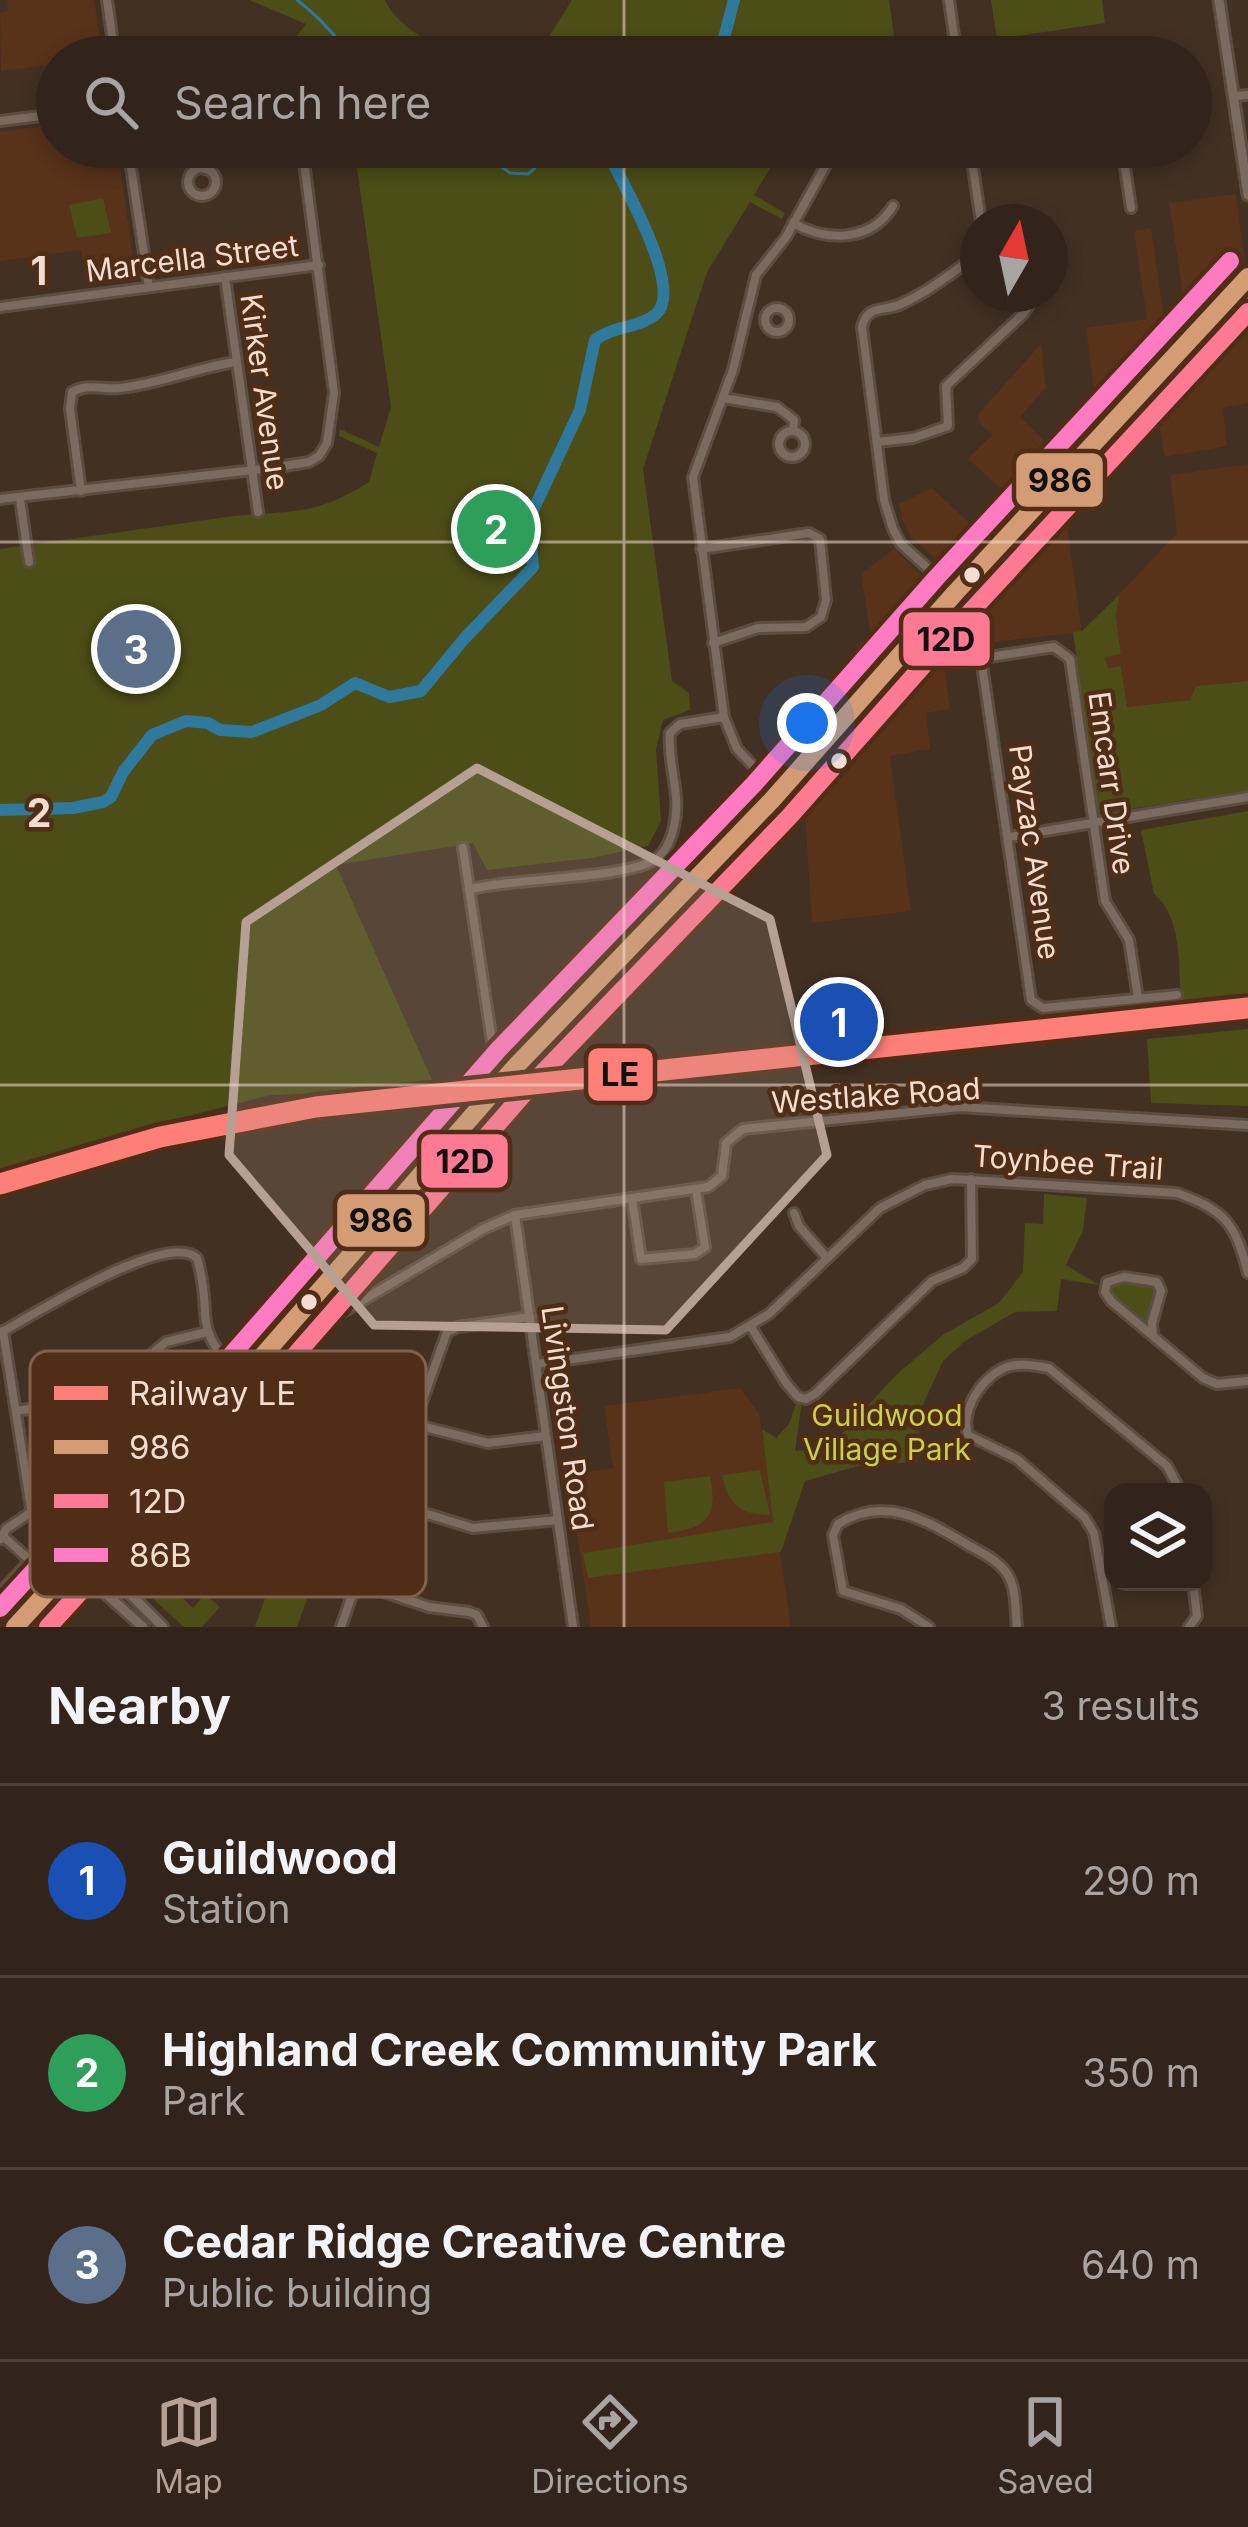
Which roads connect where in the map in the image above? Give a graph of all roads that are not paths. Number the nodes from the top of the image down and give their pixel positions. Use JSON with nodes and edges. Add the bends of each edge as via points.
{"nodes":[{"id":1,"x":107,"y":0,"type":"edge"},
{"id":2,"x":949,"y":0,"type":"edge"},
{"id":3,"x":1219,"y":0,"type":"edge"},
{"id":4,"x":112,"y":36,"type":"edge"},
{"id":5,"x":954,"y":36,"type":"edge"},
{"id":6,"x":1248,"y":94,"type":"edge"},
{"id":7,"x":1234,"y":96,"type":"junction"},
{"id":8,"x":36,"y":117,"type":"edge"},
{"id":9,"x":0,"y":121,"type":"edge"},
{"id":10,"x":131,"y":168,"type":"edge"},
{"id":11,"x":305,"y":168,"type":"edge"},
{"id":12,"x":824,"y":168,"type":"edge"},
{"id":13,"x":973,"y":168,"type":"edge"},
{"id":14,"x":1125,"y":168,"type":"edge"},
{"id":15,"x":1248,"y":196,"type":"edge"},
{"id":16,"x":978,"y":204,"type":"edge"},
{"id":17,"x":893,"y":206,"type":"dead end"},
{"id":18,"x":1131,"y":208,"type":"dead end"},
{"id":19,"x":793,"y":223,"type":"junction"},
{"id":20,"x":319,"y":266,"type":"junction"},
{"id":21,"x":960,"y":266,"type":"edge"},
{"id":22,"x":1248,"y":277,"type":"edge"},
{"id":23,"x":225,"y":278,"type":"junction"},
{"id":24,"x":148,"y":287,"type":"junction"},
{"id":25,"x":1248,"y":302,"type":"edge"},
{"id":26,"x":0,"y":307,"type":"edge"},
{"id":27,"x":1024,"y":312,"type":"edge"},
{"id":28,"x":1242,"y":313,"type":"edge"},
{"id":29,"x":746,"y":314,"type":"junction"},
{"id":30,"x":764,"y":318,"type":"dead end"},
{"id":31,"x":236,"y":362,"type":"junction"},
{"id":32,"x":723,"y":398,"type":"junction"},
{"id":33,"x":793,"y":430,"type":"dead end"},
{"id":34,"x":877,"y":442,"type":"junction"},
{"id":35,"x":252,"y":471,"type":"junction"},
{"id":36,"x":81,"y":491,"type":"junction"},
{"id":37,"x":0,"y":499,"type":"edge"},
{"id":38,"x":20,"y":499,"type":"junction"},
{"id":39,"x":258,"y":512,"type":"dead end"},
{"id":40,"x":701,"y":549,"type":"junction"},
{"id":41,"x":29,"y":562,"type":"dead end"},
{"id":42,"x":955,"y":592,"type":"junction"},
{"id":43,"x":968,"y":603,"type":"junction"},
{"id":44,"x":713,"y":643,"type":"junction"},
{"id":45,"x":983,"y":658,"type":"junction"},
{"id":46,"x":724,"y":717,"type":"junction"},
{"id":47,"x":778,"y":794,"type":"junction"},
{"id":48,"x":1248,"y":797,"type":"edge"},
{"id":49,"x":790,"y":804,"type":"junction"},
{"id":50,"x":1094,"y":825,"type":"junction"},
{"id":51,"x":1009,"y":837,"type":"junction"},
{"id":52,"x":463,"y":848,"type":"dead end"},
{"id":53,"x":471,"y":890,"type":"junction"},
{"id":54,"x":1177,"y":995,"type":"dead end"},
{"id":55,"x":1138,"y":998,"type":"junction"},
{"id":56,"x":579,"y":1011,"type":"junction"},
{"id":57,"x":494,"y":1062,"type":"dead end"},
{"id":58,"x":1248,"y":1125,"type":"edge"},
{"id":59,"x":971,"y":1179,"type":"junction"},
{"id":60,"x":696,"y":1190,"type":"junction"},
{"id":61,"x":632,"y":1198,"type":"junction"},
{"id":62,"x":794,"y":1213,"type":"dead end"},
{"id":63,"x":515,"y":1215,"type":"junction"},
{"id":64,"x":827,"y":1258,"type":"junction"},
{"id":65,"x":1248,"y":1273,"type":"edge"},
{"id":66,"x":530,"y":1317,"type":"junction"},
{"id":67,"x":751,"y":1327,"type":"junction"},
{"id":68,"x":1,"y":1332,"type":"edge"},
{"id":69,"x":207,"y":1332,"type":"junction"},
{"id":70,"x":1153,"y":1336,"type":"junction"},
{"id":71,"x":294,"y":1340,"type":"junction"},
{"id":72,"x":155,"y":1351,"type":"edge"},
{"id":73,"x":218,"y":1351,"type":"edge"},
{"id":74,"x":267,"y":1351,"type":"edge"},
{"id":75,"x":284,"y":1351,"type":"edge"},
{"id":76,"x":538,"y":1364,"type":"junction"},
{"id":77,"x":1248,"y":1371,"type":"edge"},
{"id":78,"x":1248,"y":1382,"type":"edge"},
{"id":79,"x":426,"y":1391,"type":"edge"},
{"id":80,"x":30,"y":1410,"type":"edge"},
{"id":81,"x":16,"y":1412,"type":"junction"},
{"id":82,"x":426,"y":1427,"type":"edge"},
{"id":83,"x":546,"y":1436,"type":"junction"},
{"id":84,"x":1176,"y":1483,"type":"edge"},
{"id":85,"x":30,"y":1494,"type":"edge"},
{"id":86,"x":30,"y":1513,"type":"edge"},
{"id":87,"x":426,"y":1515,"type":"edge"},
{"id":88,"x":558,"y":1520,"type":"junction"},
{"id":89,"x":2,"y":1533,"type":"edge"},
{"id":90,"x":30,"y":1561,"type":"joint"},
{"id":91,"x":1194,"y":1591,"type":"edge"},
{"id":92,"x":0,"y":1593,"type":"edge"},
{"id":93,"x":43,"y":1597,"type":"edge"},
{"id":94,"x":66,"y":1597,"type":"edge"},
{"id":95,"x":109,"y":1597,"type":"edge"},
{"id":96,"x":132,"y":1597,"type":"edge"},
{"id":97,"x":352,"y":1597,"type":"edge"},
{"id":98,"x":401,"y":1597,"type":"edge"},
{"id":99,"x":15,"y":1627,"type":"edge"},
{"id":100,"x":38,"y":1627,"type":"edge"},
{"id":101,"x":143,"y":1627,"type":"edge"},
{"id":102,"x":163,"y":1627,"type":"edge"},
{"id":103,"x":340,"y":1627,"type":"edge"},
{"id":104,"x":483,"y":1627,"type":"edge"},
{"id":105,"x":573,"y":1627,"type":"edge"},
{"id":106,"x":929,"y":1627,"type":"edge"},
{"id":107,"x":1017,"y":1627,"type":"edge"},
{"id":108,"x":1111,"y":1627,"type":"edge"},
{"id":109,"x":1189,"y":1627,"type":"edge"}],
"edges":[{"from":1,"to":4,"type":"street"},
{"from":2,"to":5,"type":"street"},
{"from":3,"to":7,"type":"street"},
{"from":6,"to":7,"type":"street"},
{"from":7,"to":15,"type":"street"},
{"from":8,"to":9,"type":"street"},
{"from":10,"to":24,"type":"street"},
{"from":11,"to":20,"type":"street"},
{"from":12,"to":19,"type":"street"},
{"from":13,"to":16,"type":"street"},
{"from":14,"to":18,"type":"street"},
{"from":17,"to":19,"type":"street","via":[[875,227],[837,238]]},
{"from":19,"to":29,"type":"street","via":[[756,275]]},
{"from":20,"to":23,"type":"street","name":"Marcella Street"},
{"from":20,"to":35,"type":"street","via":[[334,386],[327,443],[310,462]]},
{"from":21,"to":34,"type":"street","via":[[908,300],[864,316]]},
{"from":22,"to":42,"type":"main road"},
{"from":23,"to":24,"type":"street","name":"Marcella Street"},
{"from":23,"to":31,"type":"street","name":"Kirker Avenue"},
{"from":24,"to":26,"type":"street","name":"Marcella Street"},
{"from":25,"to":28,"type":"main road"},
{"from":27,"to":34,"type":"street","via":[[946,386],[948,426]]},
{"from":28,"to":43,"type":"main road"},
{"from":29,"to":30,"type":"street"},
{"from":29,"to":32,"type":"street"},
{"from":31,"to":35,"type":"street","name":"Kirker Avenue"},
{"from":31,"to":36,"type":"street","via":[[165,382],[72,392]]},
{"from":32,"to":33,"type":"street","via":[[784,410]]},
{"from":32,"to":40,"type":"street","via":[[692,484]]},
{"from":34,"to":42,"type":"street","via":[[893,529]]},
{"from":35,"to":36,"type":"street"},
{"from":35,"to":39,"type":"street","name":"Kirker Avenue"},
{"from":36,"to":38,"type":"street"},
{"from":37,"to":38,"type":"street"},
{"from":38,"to":41,"type":"street"},
{"from":40,"to":44,"type":"street"},
{"from":40,"to":44,"type":"street","via":[[809,533],[820,539],[821,617],[806,627],[758,628]]},
{"from":42,"to":43,"type":"street"},
{"from":42,"to":47,"type":"main road"},
{"from":43,"to":45,"type":"street","name":"Payzac Avenue"},
{"from":43,"to":49,"type":"main road"},
{"from":44,"to":46,"type":"street"},
{"from":45,"to":50,"type":"street","name":"Emcarr Drive","via":[[1054,647],[1070,659]]},
{"from":45,"to":51,"type":"street","name":"Payzac Avenue"},
{"from":46,"to":47,"type":"street","via":[[737,749]]},
{"from":46,"to":53,"type":"street","via":[[670,733],[676,823],[658,858]]},
{"from":47,"to":49,"type":"street"},
{"from":47,"to":56,"type":"main road"},
{"from":48,"to":50,"type":"street"},
{"from":49,"to":56,"type":"main road"},
{"from":50,"to":51,"type":"street"},
{"from":50,"to":55,"type":"street","name":"Emcarr Drive","via":[[1105,902],[1129,940]]},
{"from":51,"to":55,"type":"street","name":"Payzac Avenue","via":[[1034,1004]]},
{"from":52,"to":53,"type":"street"},
{"from":53,"to":57,"type":"street"},
{"from":54,"to":55,"type":"street"},
{"from":56,"to":71,"type":"main road","bridge":true},
{"from":56,"to":74,"type":"main road","bridge":true,"via":[[452,1137]]},
{"from":58,"to":60,"type":"street","name":"Westlake Road","via":[[960,1107],[743,1129],[726,1143],[722,1176]]},
{"from":59,"to":64,"type":"street","name":"Toynbee Trail","via":[[902,1195]]},
{"from":59,"to":65,"type":"street","name":"Toynbee Trail","via":[[1177,1193],[1226,1217]]},
{"from":59,"to":67,"type":"street","via":[[972,1259],[932,1281],[815,1394],[806,1399],[793,1391]]},
{"from":60,"to":61,"type":"street"},
{"from":60,"to":61,"type":"street","via":[[705,1247],[695,1254],[641,1259]]},
{"from":61,"to":63,"type":"street"},
{"from":62,"to":64,"type":"street"},
{"from":63,"to":66,"type":"street","name":"Livingston Road"},
{"from":63,"to":71,"type":"street"},
{"from":64,"to":67,"type":"street","name":"Toynbee Trail"},
{"from":66,"to":76,"type":"street","name":"Livingston Road"},
{"from":66,"to":79,"type":"street","via":[[447,1332]]},
{"from":67,"to":76,"type":"street","name":"Toynbee Trail","via":[[707,1343]]},
{"from":68,"to":69,"type":"street","via":[[136,1261],[178,1250],[197,1258]]},
{"from":68,"to":81,"type":"street"},
{"from":69,"to":72,"type":"street"},
{"from":69,"to":73,"type":"street"},
{"from":70,"to":70,"type":"street","via":[[1157,1282],[1107,1282],[1108,1297]]},
{"from":70,"to":78,"type":"street","via":[[1210,1382]]},
{"from":71,"to":75,"type":"main road"},
{"from":76,"to":83,"type":"street","name":"Livingston Road"},
{"from":77,"to":78,"type":"street"},
{"from":80,"to":81,"type":"street"},
{"from":81,"to":85,"type":"street"},
{"from":82,"to":83,"type":"street","via":[[488,1443]]},
{"from":83,"to":88,"type":"street","name":"Livingston Road"},
{"from":84,"to":108,"type":"street","via":[[1167,1466],[1049,1368],[998,1370],[974,1399],[968,1435],[1017,1460],[1088,1522]]},
{"from":86,"to":89,"type":"street"},
{"from":87,"to":88,"type":"street","via":[[473,1528]]},
{"from":88,"to":105,"type":"street","name":"Livingston Road"},
{"from":89,"to":90,"type":"street"},
{"from":90,"to":92,"type":"street"},
{"from":91,"to":109,"type":"street","via":[[1197,1616]]},
{"from":93,"to":99,"type":"main road"},
{"from":94,"to":100,"type":"main road"},
{"from":95,"to":101,"type":"street"},
{"from":96,"to":102,"type":"street"},
{"from":97,"to":103,"type":"street"},
{"from":98,"to":104,"type":"street","via":[[469,1612]]},
{"from":106,"to":107,"type":"street","via":[[843,1591],[838,1523],[892,1510],[962,1541],[1007,1573]]}]}
